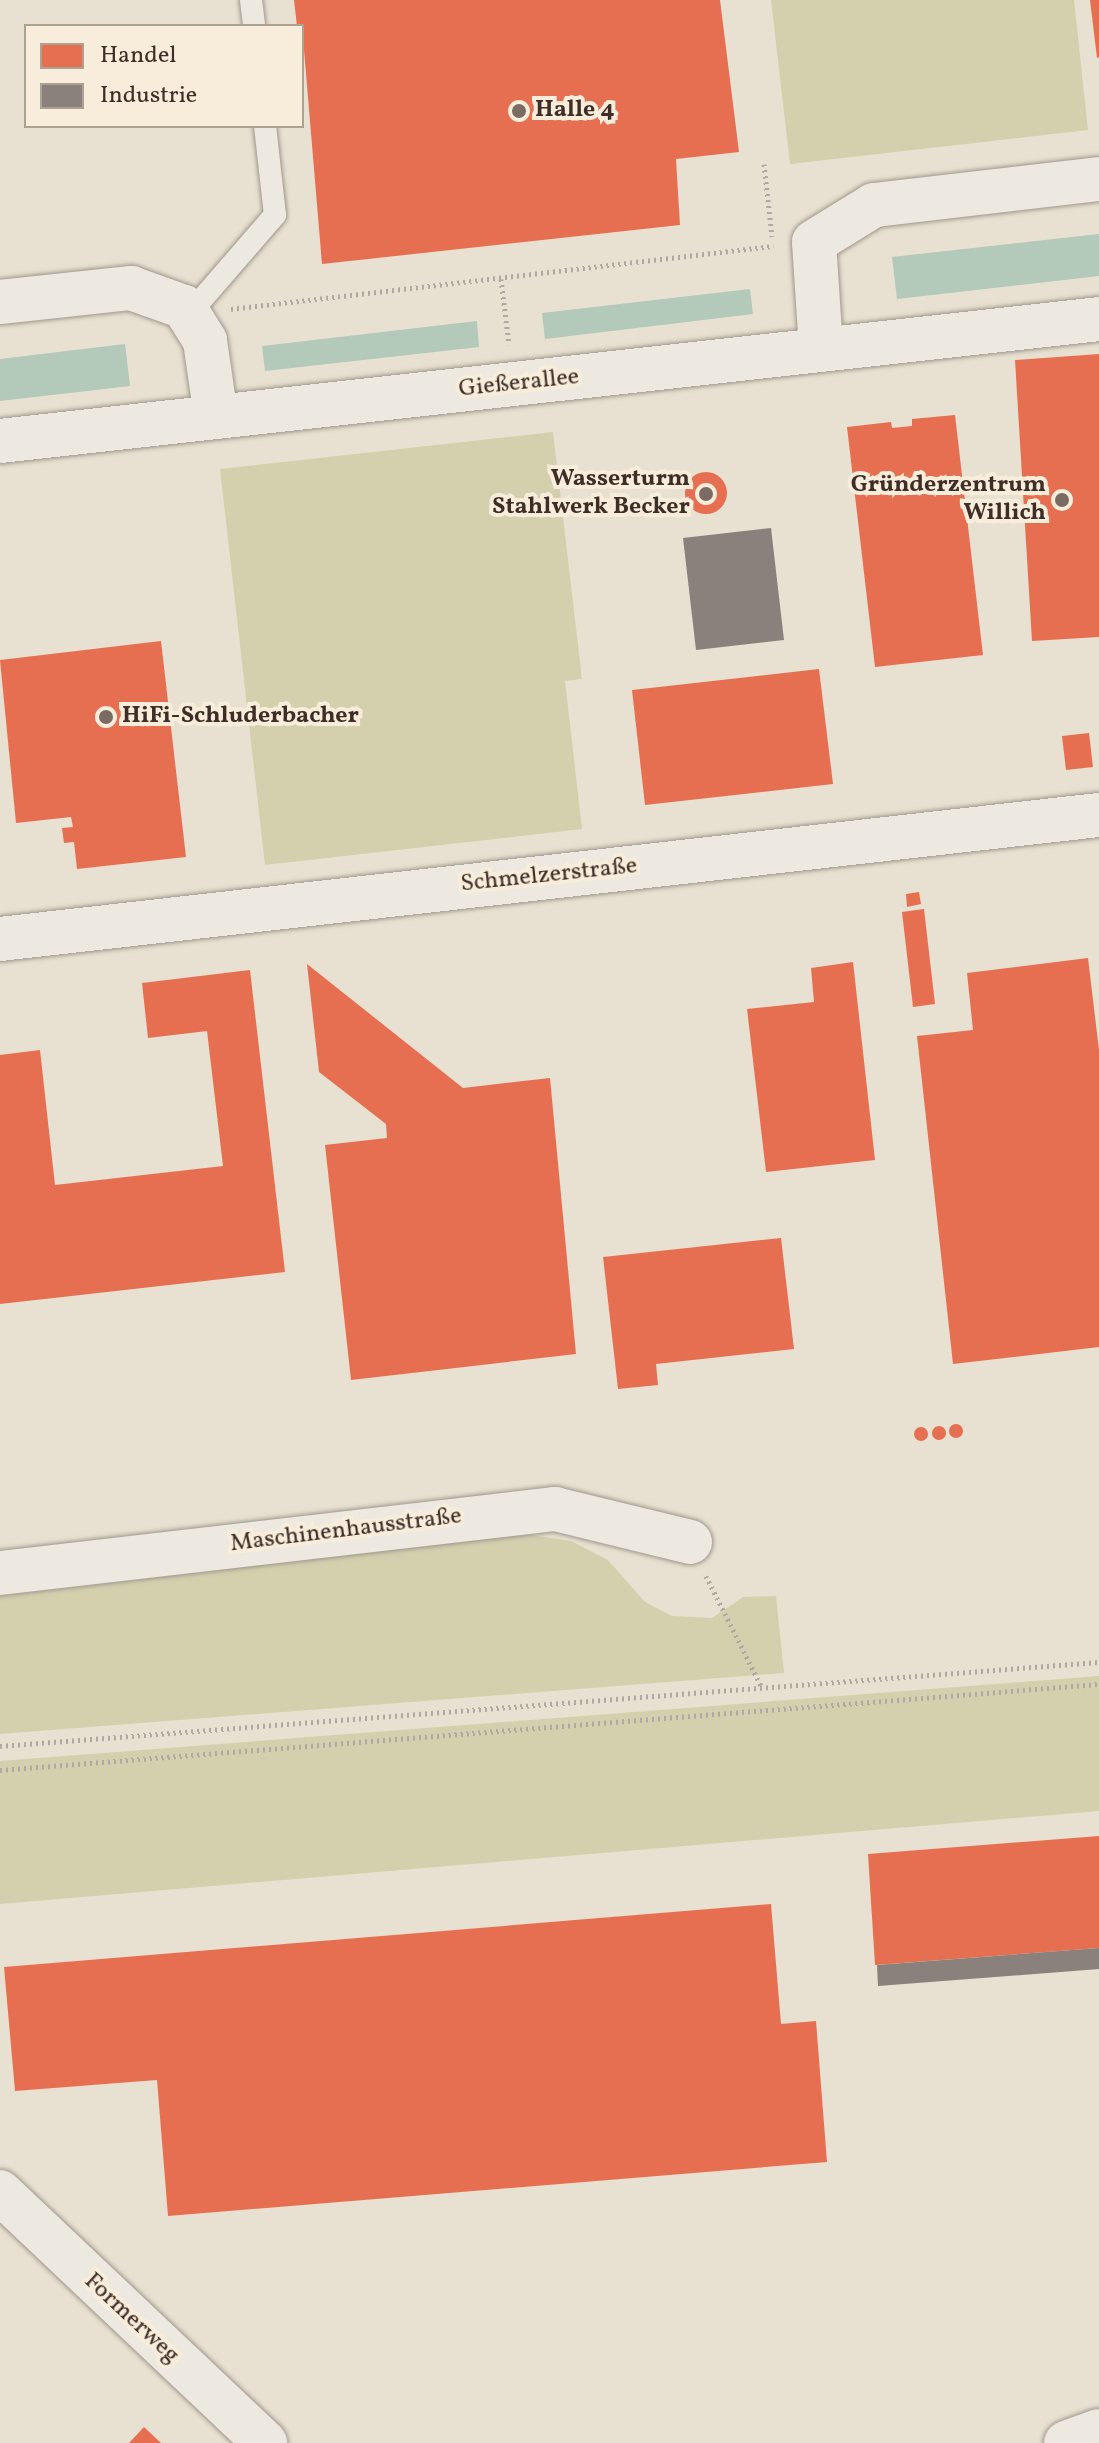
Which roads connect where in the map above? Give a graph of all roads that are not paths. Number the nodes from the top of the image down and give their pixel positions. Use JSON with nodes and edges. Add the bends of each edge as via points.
{"nodes":[{"id":1,"x":251,"y":0,"type":"edge"},
{"id":2,"x":254,"y":24,"type":"edge"},
{"id":3,"x":265,"y":128,"type":"edge"},
{"id":4,"x":1099,"y":179,"type":"edge"},
{"id":5,"x":0,"y":302,"type":"edge"},
{"id":6,"x":190,"y":313,"type":"junction"},
{"id":7,"x":1099,"y":319,"type":"edge"},
{"id":8,"x":821,"y":348,"type":"junction"},
{"id":9,"x":216,"y":416,"type":"junction"},
{"id":10,"x":0,"y":441,"type":"edge"},
{"id":11,"x":1099,"y":815,"type":"edge"},
{"id":12,"x":0,"y":939,"type":"edge"},
{"id":13,"x":690,"y":1542,"type":"road end"},
{"id":14,"x":0,"y":1573,"type":"edge"},
{"id":15,"x":0,"y":2192,"type":"edge"},
{"id":16,"x":1099,"y":2431,"type":"edge"},
{"id":17,"x":265,"y":2443,"type":"edge"},
{"id":18,"x":1066,"y":2443,"type":"edge"}],
"edges":[{"from":1,"to":2,"type":"lane"},
{"from":3,"to":6,"type":"lane","via":[[275,215]]},
{"from":4,"to":8,"type":"street","via":[[874,205],[794,244]]},
{"from":5,"to":6,"type":"street","via":[[131,288]]},
{"from":6,"to":9,"type":"street","via":[[207,347]]},
{"from":7,"to":8,"type":"street","name":"Gießerallee"},
{"from":8,"to":9,"type":"street","name":"Gießerallee"},
{"from":9,"to":10,"type":"street","name":"Gießerallee"},
{"from":11,"to":12,"type":"street","name":"Schmelzerstraße"},
{"from":13,"to":14,"type":"street","name":"Maschinenhausstraße","via":[[555,1509]]},
{"from":15,"to":17,"type":"street","name":"Formerweg"},
{"from":16,"to":18,"type":"street"}]}
